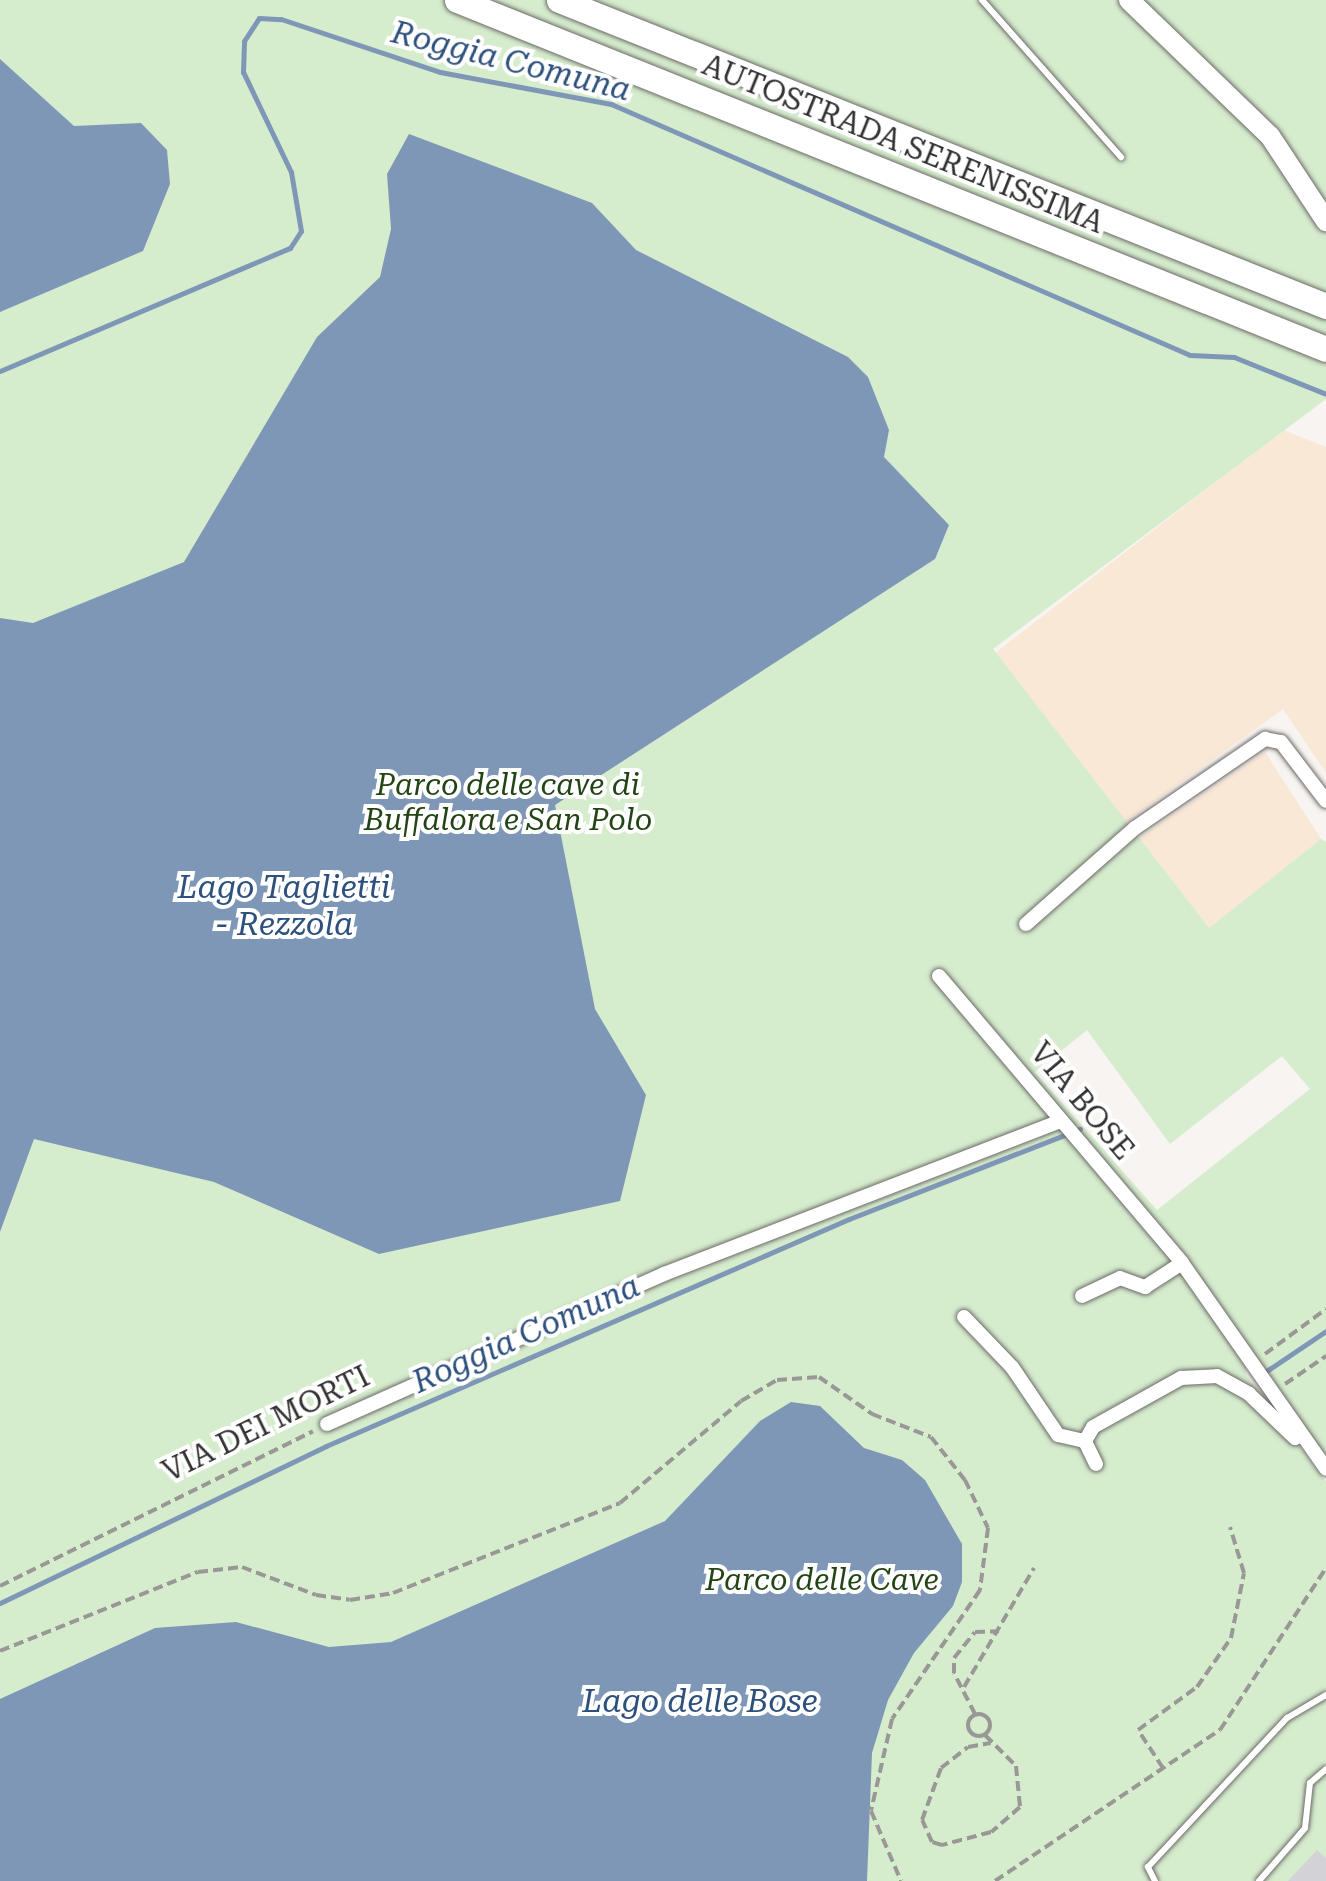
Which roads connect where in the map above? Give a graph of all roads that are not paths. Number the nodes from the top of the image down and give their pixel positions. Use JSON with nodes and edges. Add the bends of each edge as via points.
{"nodes":[{"id":1,"x":456,"y":0,"type":"edge"},
{"id":2,"x":559,"y":0,"type":"edge"},
{"id":3,"x":982,"y":0,"type":"edge"},
{"id":4,"x":1129,"y":0,"type":"edge"},
{"id":5,"x":1121,"y":156,"type":"dead end"},
{"id":6,"x":1326,"y":221,"type":"edge"},
{"id":7,"x":1326,"y":306,"type":"edge"},
{"id":8,"x":1326,"y":349,"type":"edge"},
{"id":9,"x":1326,"y":801,"type":"edge"},
{"id":10,"x":1026,"y":924,"type":"dead end"},
{"id":11,"x":939,"y":976,"type":"dead end"},
{"id":12,"x":1061,"y":1121,"type":"junction"},
{"id":13,"x":1182,"y":1263,"type":"junction"},
{"id":14,"x":1082,"y":1296,"type":"dead end"},
{"id":15,"x":964,"y":1317,"type":"dead end"},
{"id":16,"x":327,"y":1424,"type":"road end"},
{"id":17,"x":1085,"y":1441,"type":"junction"},
{"id":18,"x":1096,"y":1464,"type":"dead end"},
{"id":19,"x":1323,"y":1465,"type":"edge"},
{"id":20,"x":1326,"y":1696,"type":"edge"},
{"id":21,"x":1326,"y":1769,"type":"edge"},
{"id":22,"x":1156,"y":1881,"type":"edge"},
{"id":23,"x":1259,"y":1881,"type":"edge"}],
"edges":[{"from":1,"to":8,"type":"highway","name":"AUTOSTRADA SERENISSIMA"},
{"from":2,"to":7,"type":"highway","name":"AUTOSTRADA SERENISSIMA"},
{"from":3,"to":5,"type":"lane"},
{"from":4,"to":6,"type":"main road","via":[[1270,136]]},
{"from":9,"to":10,"type":"street","via":[[1281,742],[1265,738],[1134,828]]},
{"from":11,"to":12,"type":"street","name":"VIA BOSE"},
{"from":12,"to":13,"type":"street","name":"VIA BOSE"},
{"from":12,"to":16,"type":"street","name":"VIA DEI MORTI","via":[[664,1274]]},
{"from":13,"to":14,"type":"street","via":[[1145,1287],[1120,1278]]},
{"from":13,"to":19,"type":"street","name":"VIA BOSE"},
{"from":15,"to":17,"type":"street","via":[[1012,1367],[1058,1436]]},
{"from":17,"to":18,"type":"street"},
{"from":17,"to":19,"type":"street","via":[[1093,1427],[1181,1378],[1217,1376],[1249,1394]]},
{"from":20,"to":22,"type":"lane","via":[[1287,1718],[1148,1867]]},
{"from":21,"to":23,"type":"lane","via":[[1310,1783],[1305,1828]]}]}
